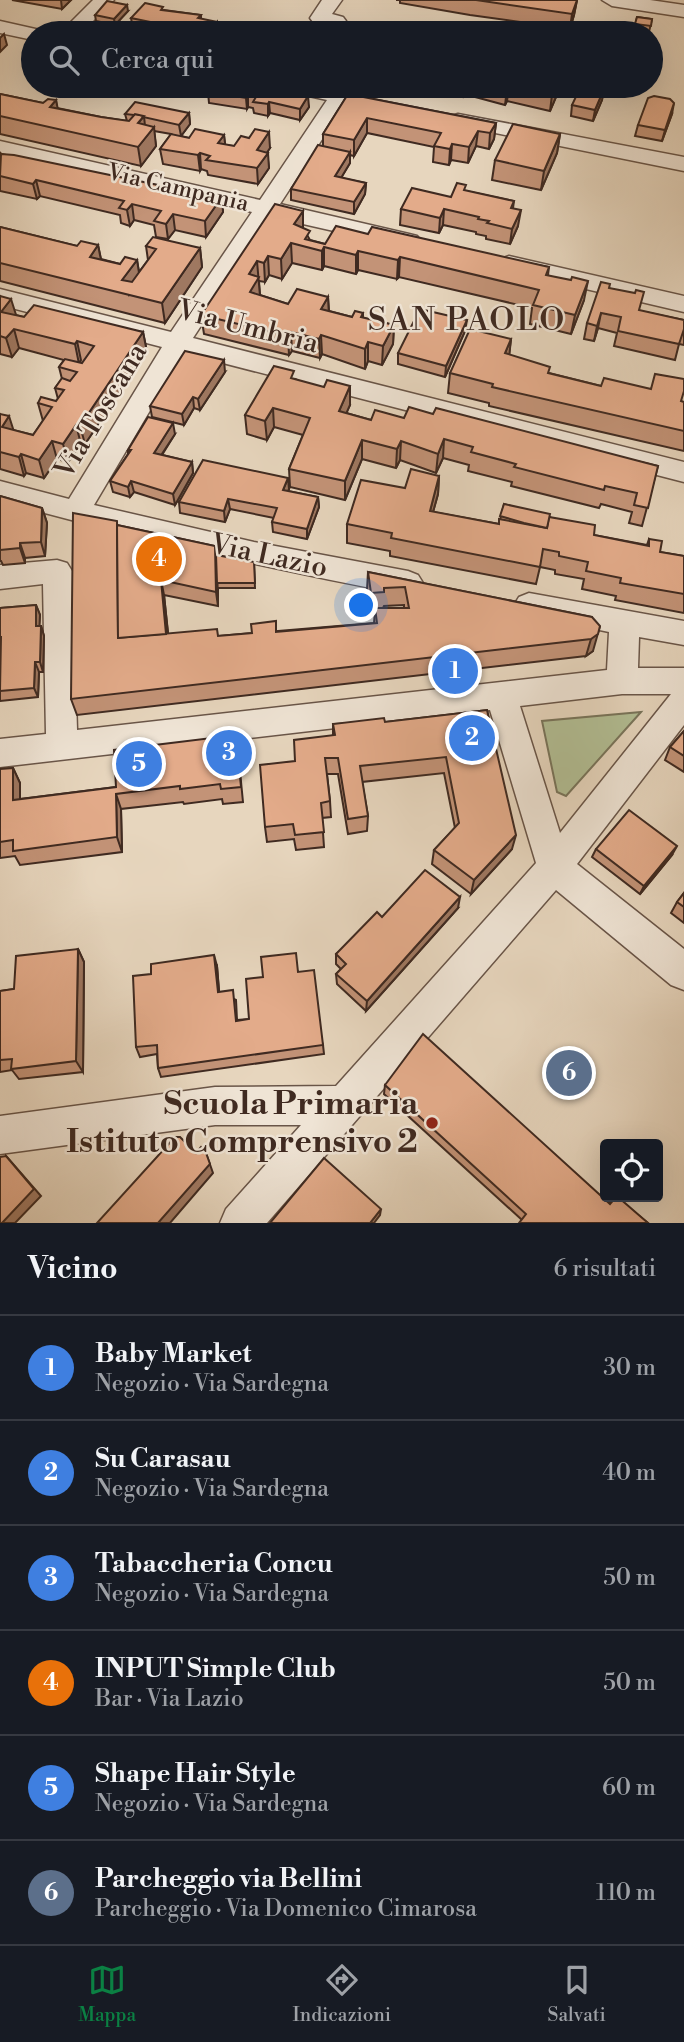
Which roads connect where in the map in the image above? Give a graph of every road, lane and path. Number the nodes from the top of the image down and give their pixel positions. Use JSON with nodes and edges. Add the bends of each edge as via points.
{"nodes":[{"id":1,"x":104,"y":0,"type":"edge"},
{"id":2,"x":332,"y":0,"type":"edge"},
{"id":3,"x":612,"y":0,"type":"edge"},
{"id":4,"x":684,"y":11,"type":"edge"},
{"id":5,"x":82,"y":21,"type":"edge"},
{"id":6,"x":336,"y":21,"type":"edge"},
{"id":7,"x":0,"y":27,"type":"edge"},
{"id":8,"x":21,"y":31,"type":"edge"},
{"id":9,"x":339,"y":98,"type":"edge"},
{"id":10,"x":350,"y":98,"type":"edge"},
{"id":11,"x":381,"y":104,"type":"edge"},
{"id":12,"x":435,"y":115,"type":"edge"},
{"id":13,"x":0,"y":147,"type":"edge"},
{"id":14,"x":684,"y":164,"type":"edge"},
{"id":15,"x":264,"y":208,"type":"junction"},
{"id":16,"x":431,"y":246,"type":"edge"},
{"id":17,"x":484,"y":258,"type":"edge"},
{"id":18,"x":0,"y":296,"type":"edge"},
{"id":19,"x":684,"y":304,"type":"edge"},
{"id":20,"x":178,"y":341,"type":"junction"},
{"id":21,"x":684,"y":472,"type":"edge"},
{"id":22,"x":0,"y":491,"type":"edge"},
{"id":23,"x":75,"y":512,"type":"junction"},
{"id":24,"x":0,"y":577,"type":"edge"},
{"id":25,"x":435,"y":588,"type":"edge"},
{"id":26,"x":502,"y":600,"type":"edge"},
{"id":27,"x":624,"y":622,"type":"junction"},
{"id":28,"x":684,"y":633,"type":"edge"},
{"id":29,"x":622,"y":681,"type":"junction"},
{"id":30,"x":684,"y":681,"type":"edge"},
{"id":31,"x":500,"y":695,"type":"junction"},
{"id":32,"x":684,"y":701,"type":"edge"},
{"id":33,"x":62,"y":746,"type":"junction"},
{"id":34,"x":0,"y":753,"type":"edge"},
{"id":35,"x":554,"y":867,"type":"junction"},
{"id":36,"x":684,"y":972,"type":"edge"},
{"id":37,"x":343,"y":1105,"type":"junction"},
{"id":38,"x":0,"y":1135,"type":"edge"},
{"id":39,"x":240,"y":1223,"type":"edge"}],
"edges":[{"from":1,"to":5,"type":"street"},
{"from":2,"to":6,"type":"street","via":[[320,18]]},
{"from":3,"to":4,"type":"street"},
{"from":7,"to":8,"type":"street"},
{"from":9,"to":15,"type":"street","name":"Via Toscana"},
{"from":10,"to":11,"type":"street"},
{"from":12,"to":14,"type":"street"},
{"from":13,"to":15,"type":"street","name":"Via Campania"},
{"from":15,"to":16,"type":"street","name":"Via Campania"},
{"from":15,"to":20,"type":"street","name":"Via Toscana"},
{"from":17,"to":19,"type":"street"},
{"from":18,"to":20,"type":"street","name":"Via Umbria"},
{"from":20,"to":21,"type":"street","name":"Via Umbria"},
{"from":20,"to":23,"type":"street","name":"Via Toscana"},
{"from":22,"to":23,"type":"street","name":"Via Lazio"},
{"from":23,"to":25,"type":"street","name":"Via Lazio","via":[[286,561]]},
{"from":24,"to":33,"type":"street","via":[[57,570]]},
{"from":26,"to":27,"type":"street"},
{"from":27,"to":28,"type":"street"},
{"from":27,"to":29,"type":"street"},
{"from":29,"to":30,"type":"street"},
{"from":29,"to":31,"type":"street"},
{"from":31,"to":33,"type":"street"},
{"from":31,"to":35,"type":"street"},
{"from":32,"to":35,"type":"street"},
{"from":33,"to":34,"type":"street"},
{"from":35,"to":36,"type":"street"},
{"from":35,"to":37,"type":"street"},
{"from":37,"to":38,"type":"street","via":[[215,1106]]},
{"from":37,"to":39,"type":"street"}]}
